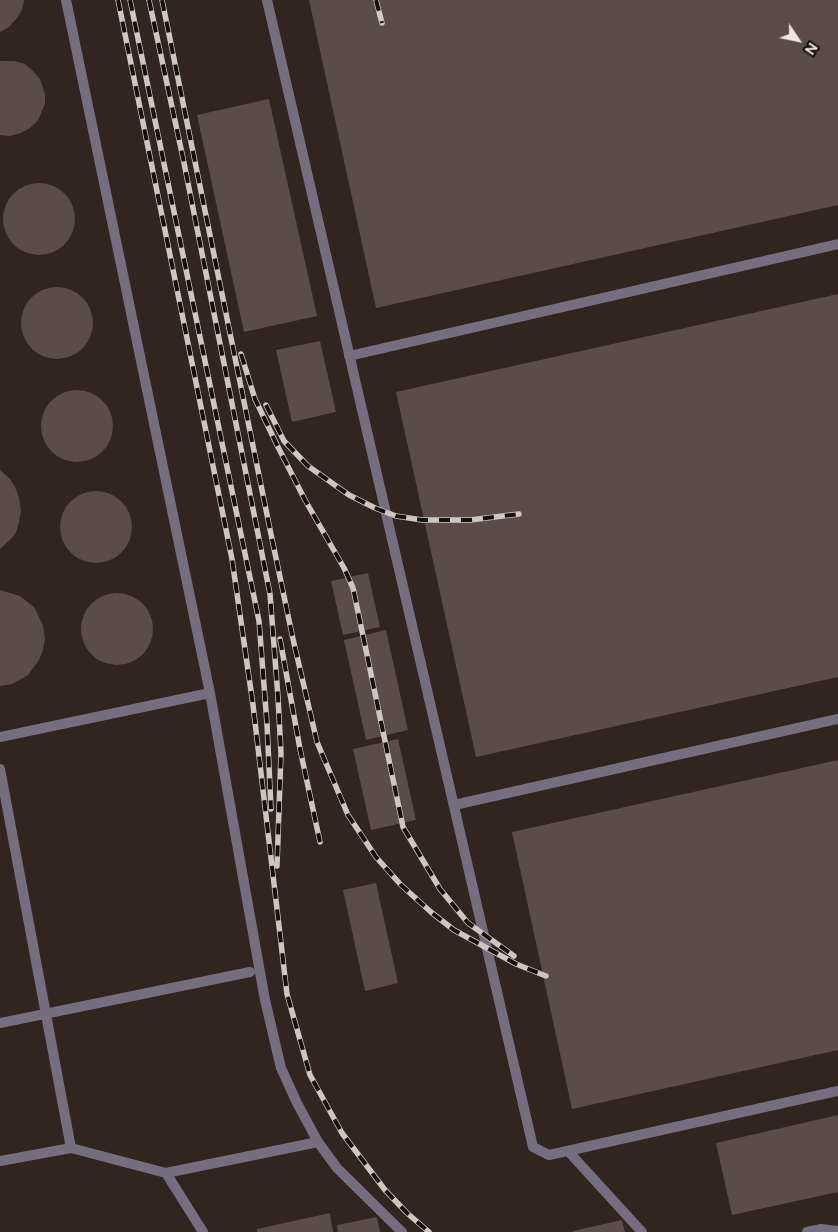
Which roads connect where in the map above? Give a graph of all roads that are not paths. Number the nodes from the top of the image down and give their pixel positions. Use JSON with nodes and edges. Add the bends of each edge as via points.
{"nodes":[{"id":1,"x":66,"y":0,"type":"edge"},
{"id":2,"x":267,"y":0,"type":"edge"},
{"id":3,"x":838,"y":244,"type":"edge"},
{"id":4,"x":349,"y":356,"type":"junction"},
{"id":5,"x":210,"y":693,"type":"junction"},
{"id":6,"x":838,"y":719,"type":"edge"},
{"id":7,"x":0,"y":737,"type":"edge"},
{"id":8,"x":0,"y":769,"type":"edge"},
{"id":9,"x":454,"y":805,"type":"junction"},
{"id":10,"x":250,"y":972,"type":"dead end"},
{"id":11,"x":46,"y":1013,"type":"junction"},
{"id":12,"x":0,"y":1022,"type":"edge"},
{"id":13,"x":838,"y":1091,"type":"edge"},
{"id":14,"x":318,"y":1142,"type":"junction"},
{"id":15,"x":71,"y":1148,"type":"junction"},
{"id":16,"x":568,"y":1151,"type":"junction"},
{"id":17,"x":0,"y":1161,"type":"edge"},
{"id":18,"x":166,"y":1173,"type":"junction"},
{"id":19,"x":838,"y":1231,"type":"edge"},
{"id":20,"x":203,"y":1232,"type":"edge"},
{"id":21,"x":402,"y":1232,"type":"edge"},
{"id":22,"x":642,"y":1232,"type":"edge"},
{"id":23,"x":807,"y":1232,"type":"edge"}],
"edges":[{"from":1,"to":5,"type":"lane"},
{"from":2,"to":4,"type":"lane"},
{"from":3,"to":4,"type":"lane"},
{"from":4,"to":9,"type":"lane"},
{"from":5,"to":7,"type":"lane"},
{"from":5,"to":14,"type":"lane","via":[[265,1000],[281,1068]]},
{"from":6,"to":9,"type":"lane"},
{"from":8,"to":11,"type":"lane"},
{"from":9,"to":16,"type":"lane","via":[[533,1147],[549,1155]]},
{"from":10,"to":11,"type":"lane"},
{"from":11,"to":12,"type":"lane"},
{"from":11,"to":15,"type":"lane"},
{"from":13,"to":16,"type":"lane"},
{"from":14,"to":18,"type":"lane"},
{"from":14,"to":21,"type":"lane","via":[[337,1168]]},
{"from":15,"to":17,"type":"lane"},
{"from":15,"to":18,"type":"lane"},
{"from":16,"to":22,"type":"lane"},
{"from":18,"to":20,"type":"lane"},
{"from":19,"to":23,"type":"lane","via":[[821,1229]]}]}
